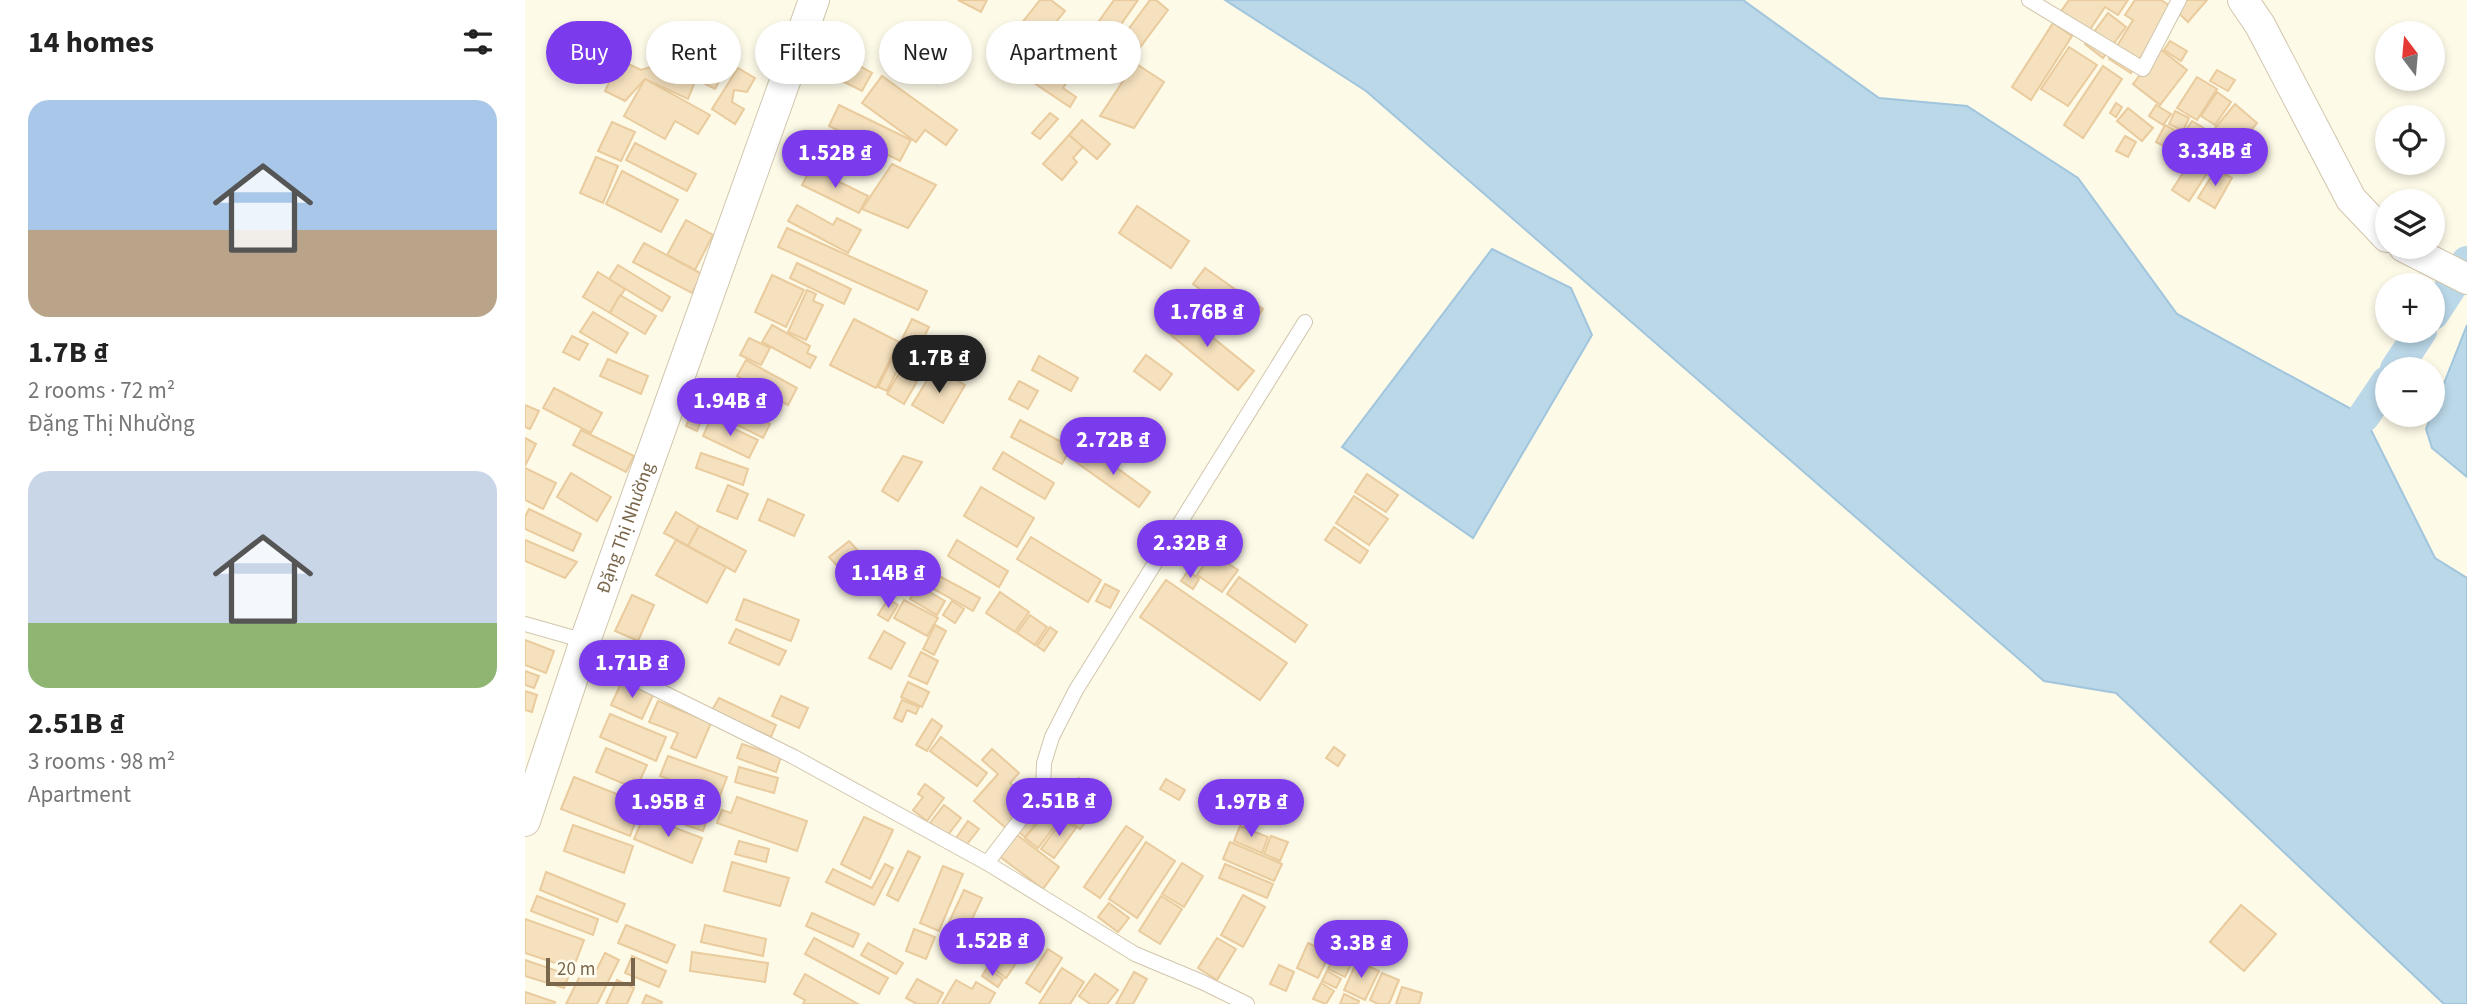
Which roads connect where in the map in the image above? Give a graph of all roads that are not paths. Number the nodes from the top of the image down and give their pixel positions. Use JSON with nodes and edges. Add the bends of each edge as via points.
{"nodes":[{"id":1,"x":814,"y":0,"type":"edge"},
{"id":2,"x":2029,"y":0,"type":"edge"},
{"id":3,"x":2179,"y":0,"type":"edge"},
{"id":4,"x":2243,"y":0,"type":"edge"},
{"id":5,"x":2375,"y":224,"type":"edge"},
{"id":6,"x":2428,"y":259,"type":"edge"},
{"id":7,"x":2467,"y":279,"type":"edge"},
{"id":8,"x":1305,"y":321,"type":"dead end"},
{"id":9,"x":525,"y":624,"type":"edge"},
{"id":10,"x":583,"y":646,"type":"junction"},
{"id":11,"x":525,"y":821,"type":"edge"},
{"id":12,"x":987,"y":863,"type":"junction"},
{"id":13,"x":1247,"y":1004,"type":"edge"}],
"edges":[{"from":1,"to":10,"type":"street","name":"Đặng Thị Nhường"},
{"from":2,"to":3,"type":"lane","via":[[2143,69]]},
{"from":4,"to":5,"type":"street","via":[[2351,199]]},
{"from":6,"to":7,"type":"street"},
{"from":8,"to":12,"type":"lane","via":[[1076,690],[1052,737],[1044,763],[1043,790]]},
{"from":9,"to":10,"type":"lane"},
{"from":10,"to":11,"type":"street","name":"Đặng Thị Nhường"},
{"from":10,"to":12,"type":"lane"},
{"from":12,"to":13,"type":"lane","via":[[1135,954]]}]}
